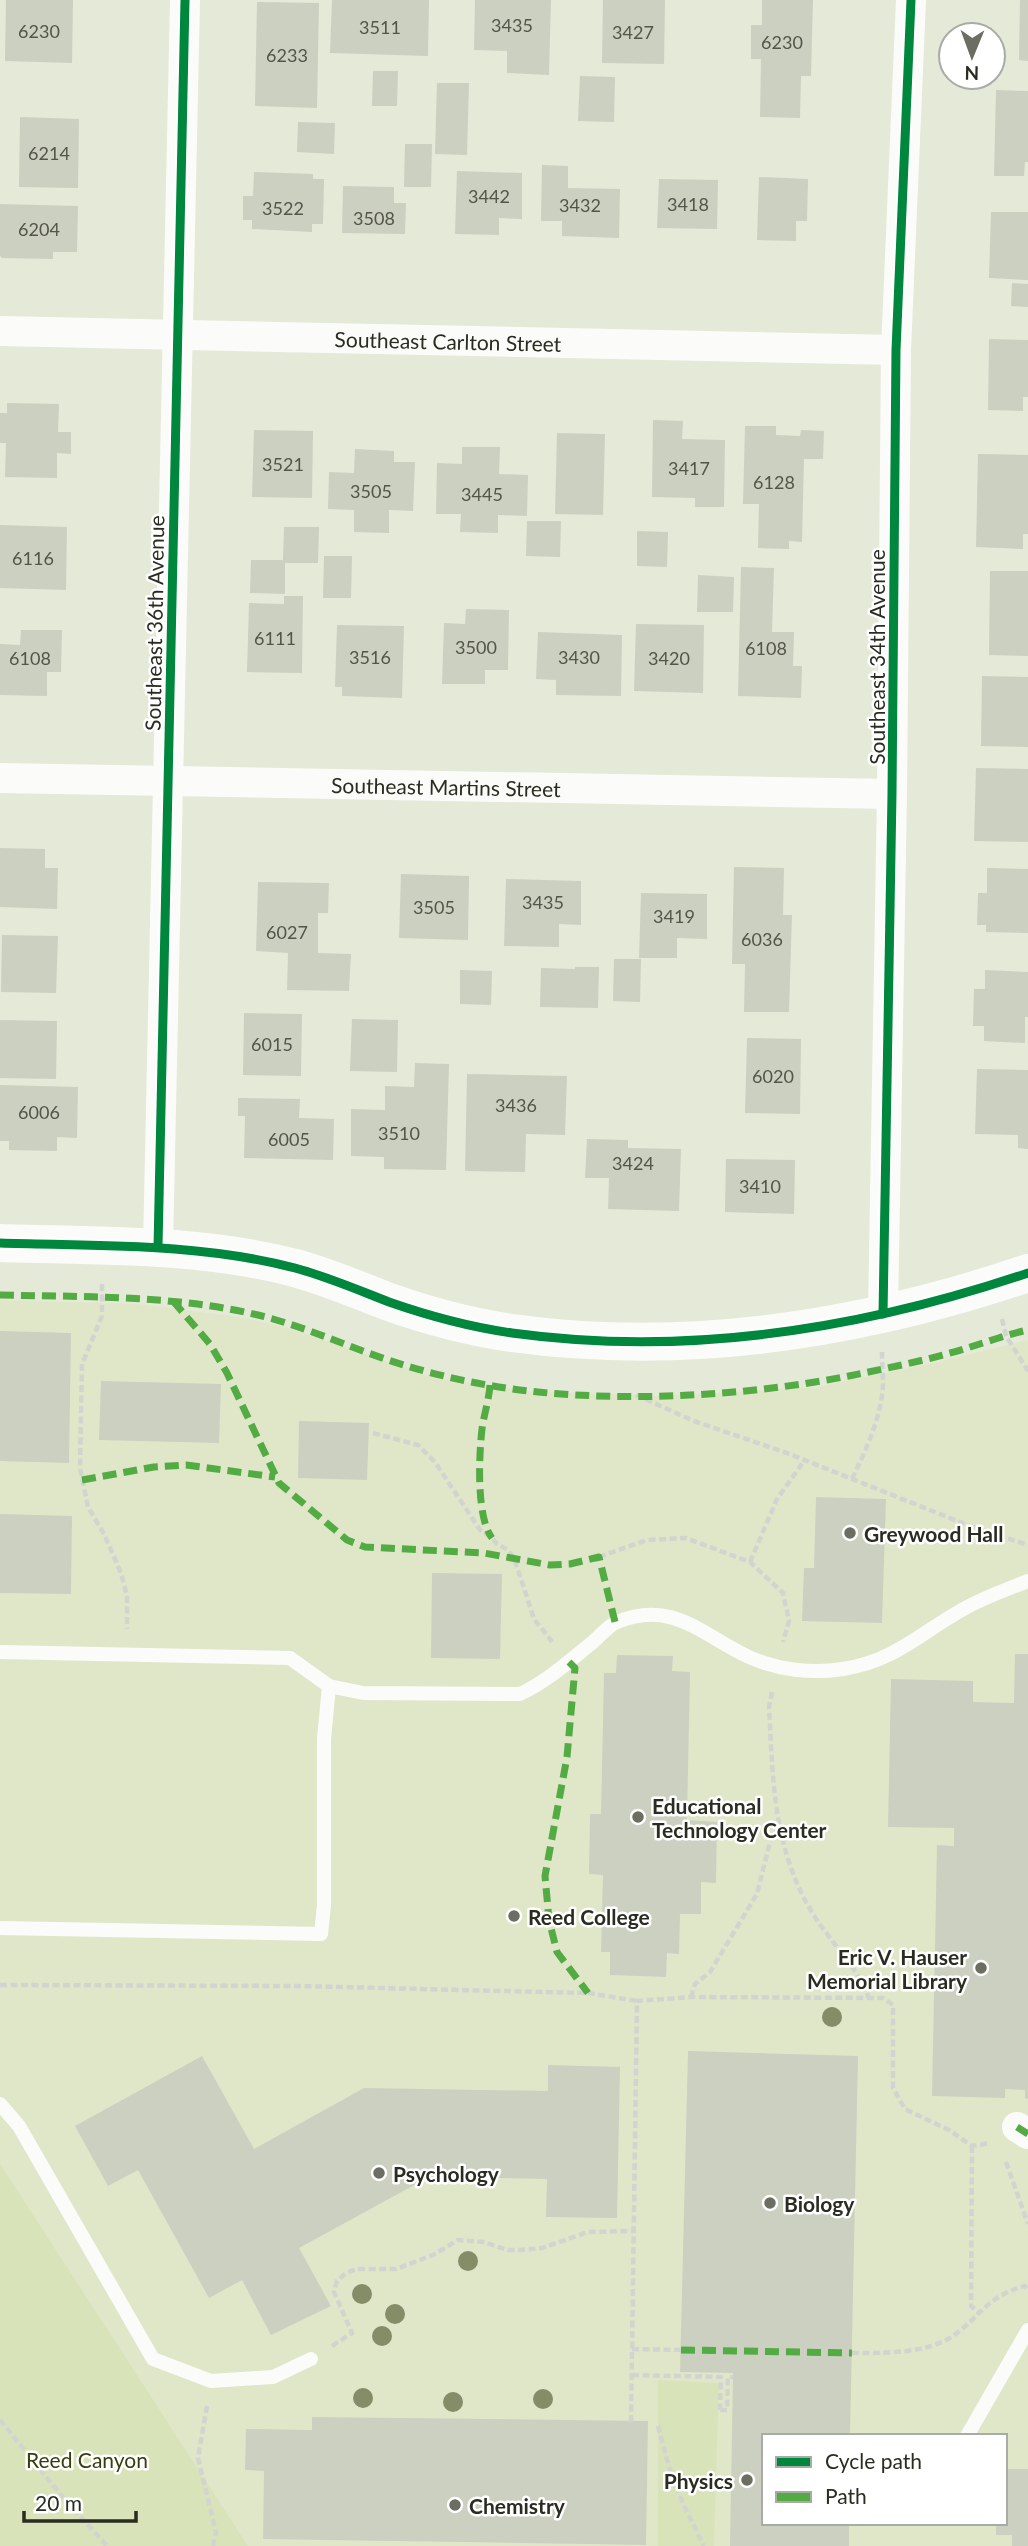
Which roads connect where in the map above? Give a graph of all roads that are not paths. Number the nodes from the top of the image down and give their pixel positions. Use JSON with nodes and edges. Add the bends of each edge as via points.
{"nodes":[{"id":1,"x":185,"y":0,"type":"edge"},
{"id":2,"x":911,"y":0,"type":"edge"},
{"id":3,"x":0,"y":331,"type":"edge"},
{"id":4,"x":178,"y":334,"type":"junction"},
{"id":5,"x":896,"y":350,"type":"junction"},
{"id":6,"x":0,"y":778,"type":"edge"},
{"id":7,"x":168,"y":779,"type":"junction"},
{"id":8,"x":892,"y":794,"type":"junction"},
{"id":9,"x":0,"y":1244,"type":"edge"},
{"id":10,"x":158,"y":1247,"type":"junction"},
{"id":11,"x":1011,"y":1278,"type":"edge"},
{"id":12,"x":883,"y":1314,"type":"junction"},
{"id":13,"x":1028,"y":1581,"type":"edge"},
{"id":14,"x":0,"y":1651,"type":"edge"},
{"id":15,"x":330,"y":1686,"type":"junction"},
{"id":16,"x":0,"y":1928,"type":"edge"},
{"id":17,"x":0,"y":2104,"type":"edge"},
{"id":18,"x":1028,"y":2330,"type":"edge"},
{"id":19,"x":311,"y":2359,"type":"road end"},
{"id":20,"x":968,"y":2434,"type":"edge"}],
"edges":[{"from":1,"to":4,"type":"street","name":"Southeast 36th Avenue"},
{"from":2,"to":5,"type":"street","name":"Southeast 34th Avenue"},
{"from":3,"to":4,"type":"street","name":"Southeast Carlton Street"},
{"from":4,"to":5,"type":"street","name":"Southeast Carlton Street"},
{"from":4,"to":7,"type":"street","name":"Southeast 36th Avenue"},
{"from":5,"to":8,"type":"street","name":"Southeast 34th Avenue"},
{"from":6,"to":7,"type":"street","name":"Southeast Martins Street"},
{"from":7,"to":8,"type":"street","name":"Southeast Martins Street"},
{"from":7,"to":10,"type":"street","name":"Southeast 36th Avenue"},
{"from":8,"to":12,"type":"street","name":"Southeast 34th Avenue"},
{"from":9,"to":10,"type":"main road"},
{"from":10,"to":12,"type":"main road","via":[[254,1258],[330,1278],[430,1316],[562,1338],[747,1337]]},
{"from":11,"to":12,"type":"main road"},
{"from":13,"to":15,"type":"lane","via":[[958,1612],[882,1659],[843,1669],[777,1667],[676,1617],[647,1614],[615,1622],[544,1683],[520,1694],[363,1693]]},
{"from":14,"to":15,"type":"lane","via":[[290,1658]]},
{"from":15,"to":16,"type":"lane","via":[[324,1739],[321,1934]]},
{"from":17,"to":19,"type":"lane","via":[[19,2126],[153,2359],[211,2381],[273,2377]]},
{"from":18,"to":20,"type":"lane"}]}
